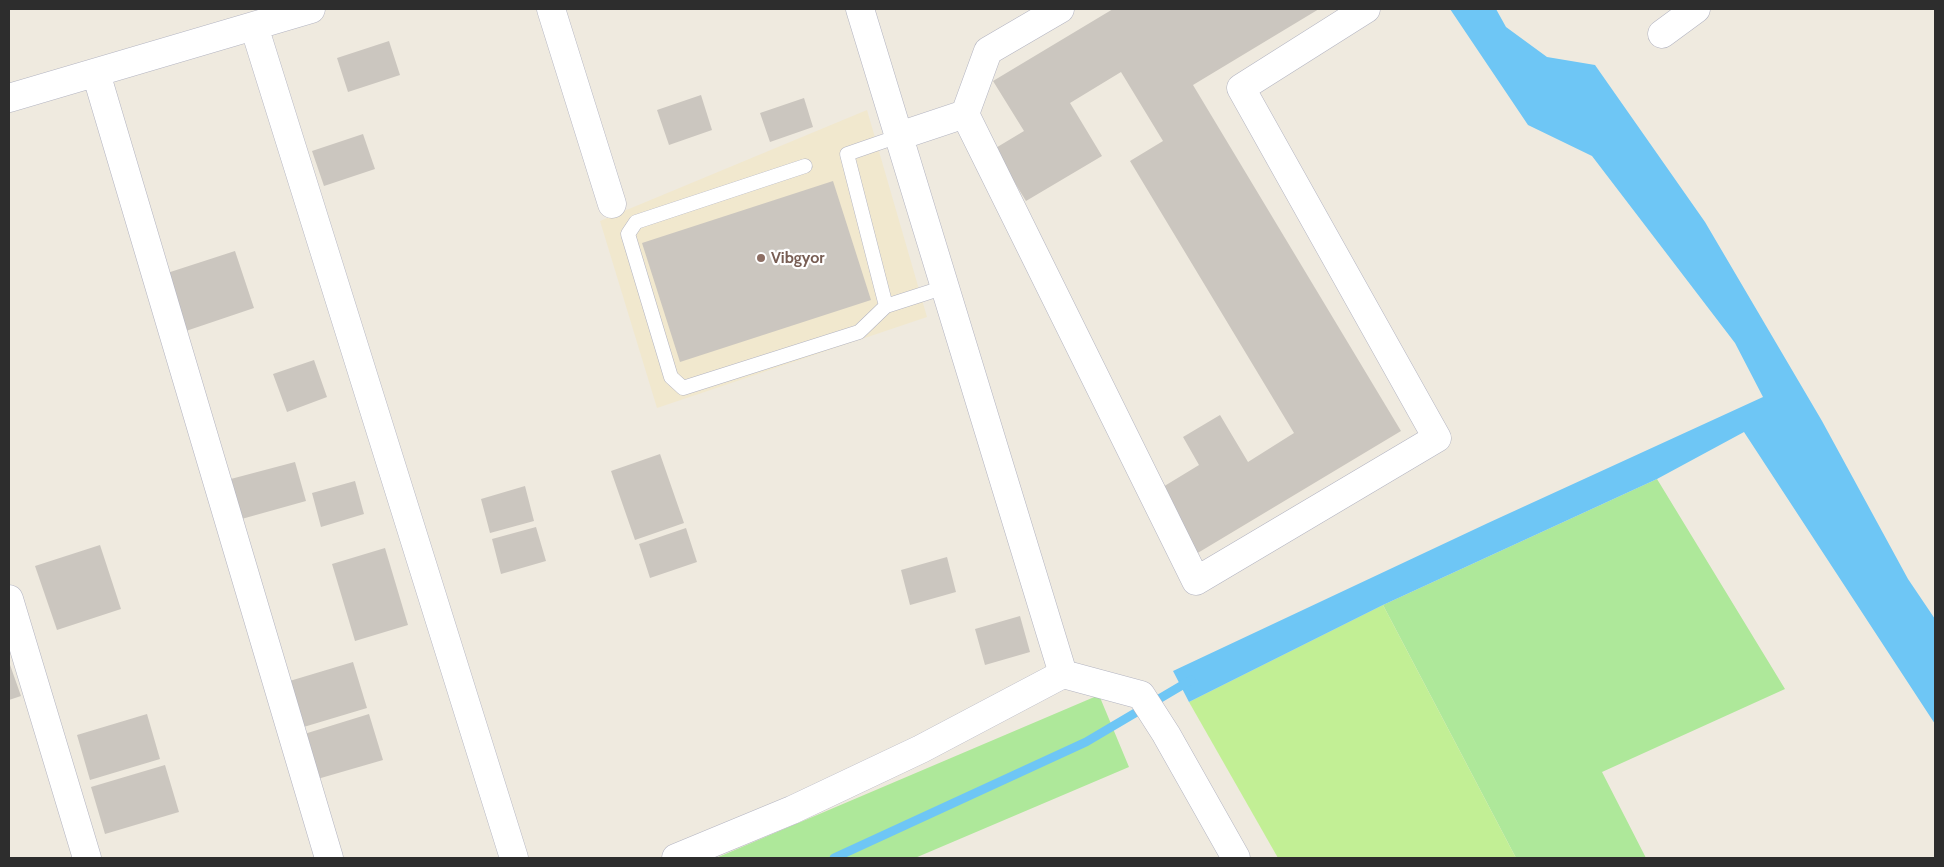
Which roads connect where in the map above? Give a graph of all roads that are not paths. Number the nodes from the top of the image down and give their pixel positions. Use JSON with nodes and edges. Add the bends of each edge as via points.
{"nodes":[{"id":1,"x":311,"y":9,"type":"edge"},
{"id":2,"x":551,"y":9,"type":"edge"},
{"id":3,"x":860,"y":9,"type":"edge"},
{"id":4,"x":1060,"y":9,"type":"edge"},
{"id":5,"x":1366,"y":9,"type":"edge"},
{"id":6,"x":1696,"y":9,"type":"edge"},
{"id":7,"x":254,"y":26,"type":"junction"},
{"id":8,"x":1662,"y":34,"type":"dead end"},
{"id":9,"x":96,"y":73,"type":"junction"},
{"id":10,"x":9,"y":98,"type":"edge"},
{"id":11,"x":965,"y":114,"type":"junction"},
{"id":12,"x":899,"y":136,"type":"junction"},
{"id":13,"x":805,"y":166,"type":"dead end"},
{"id":14,"x":612,"y":204,"type":"dead end"},
{"id":15,"x":945,"y":287,"type":"junction"},
{"id":16,"x":886,"y":306,"type":"junction"},
{"id":17,"x":9,"y":599,"type":"edge"},
{"id":18,"x":1064,"y":674,"type":"junction"},
{"id":19,"x":87,"y":858,"type":"edge"},
{"id":20,"x":329,"y":858,"type":"edge"},
{"id":21,"x":514,"y":858,"type":"edge"},
{"id":22,"x":676,"y":858,"type":"edge"},
{"id":23,"x":1236,"y":858,"type":"edge"}],
"edges":[{"from":1,"to":7,"type":"street"},
{"from":2,"to":14,"type":"street"},
{"from":3,"to":12,"type":"street"},
{"from":4,"to":11,"type":"street","via":[[988,51]]},
{"from":5,"to":11,"type":"street","via":[[1241,88],[1437,438],[1196,581]]},
{"from":6,"to":8,"type":"street"},
{"from":7,"to":9,"type":"street"},
{"from":7,"to":21,"type":"street"},
{"from":9,"to":10,"type":"street"},
{"from":9,"to":20,"type":"street"},
{"from":11,"to":12,"type":"street"},
{"from":12,"to":15,"type":"street"},
{"from":12,"to":16,"type":"lane","via":[[847,154]]},
{"from":13,"to":16,"type":"lane","via":[[636,222],[628,234],[671,377],[683,388],[860,332]]},
{"from":15,"to":16,"type":"lane"},
{"from":15,"to":18,"type":"street"},
{"from":17,"to":19,"type":"street"},
{"from":18,"to":22,"type":"street","via":[[921,749],[792,810]]},
{"from":18,"to":23,"type":"street","via":[[1141,695]]}]}
